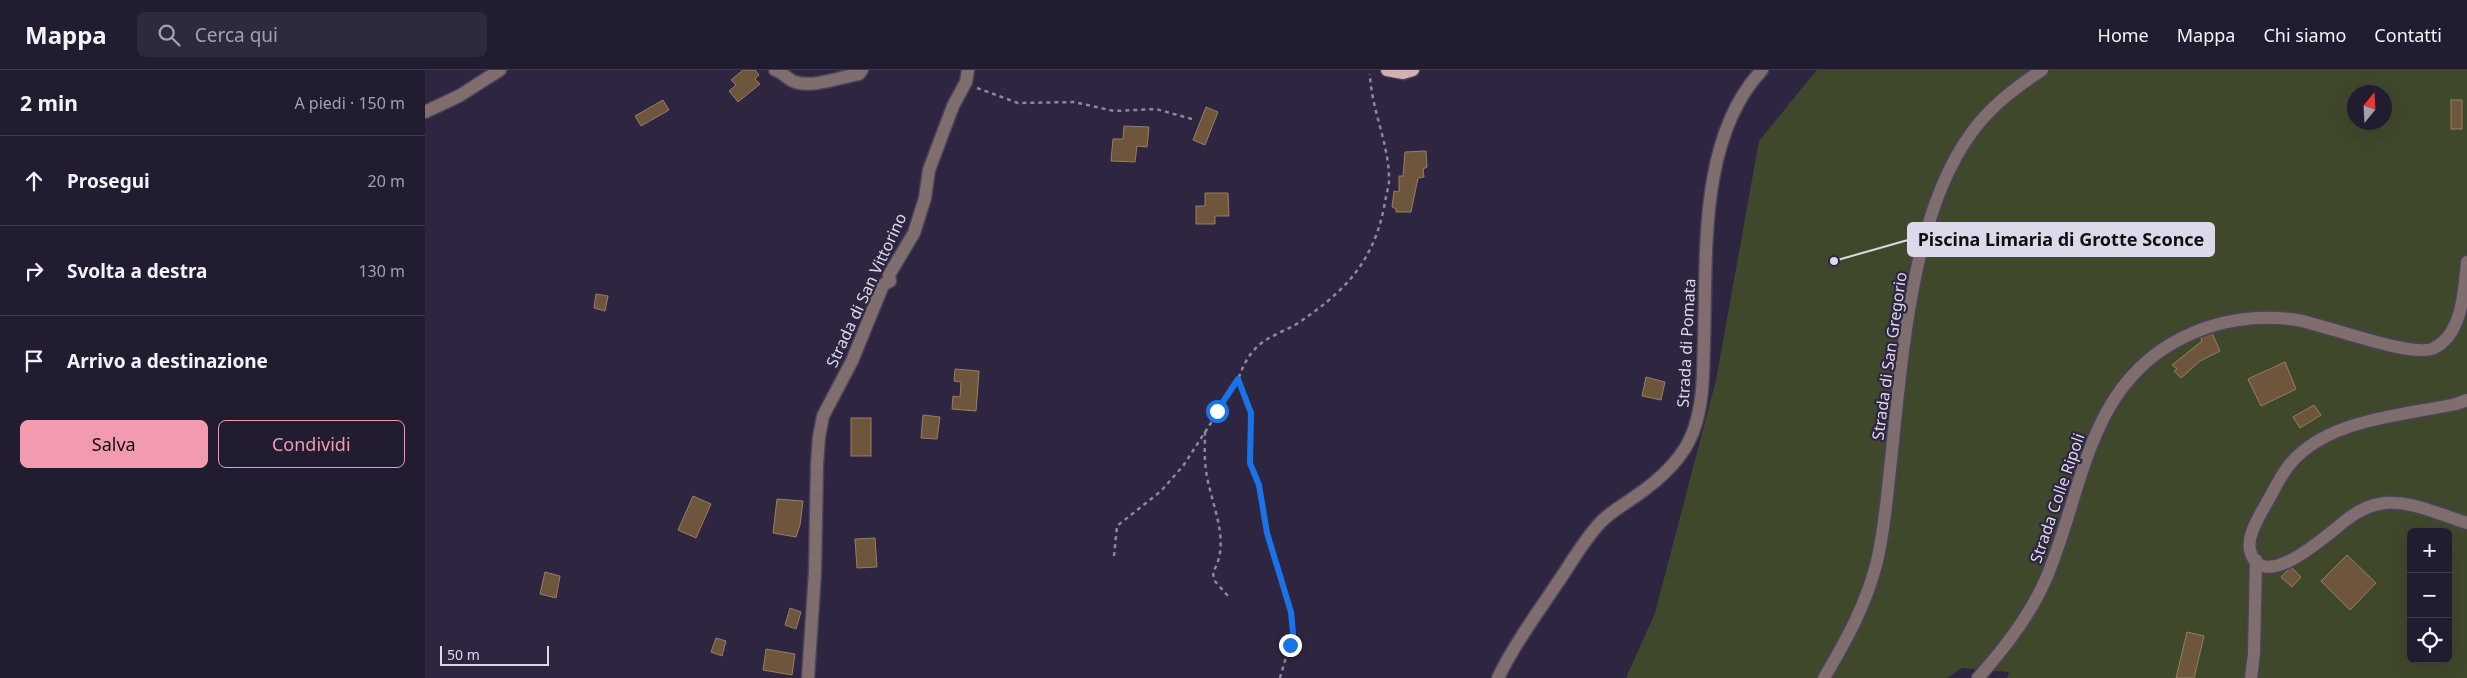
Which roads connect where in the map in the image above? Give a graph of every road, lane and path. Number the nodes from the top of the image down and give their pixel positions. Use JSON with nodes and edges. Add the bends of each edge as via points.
{"nodes":[{"id":1,"x":500,"y":70,"type":"edge"},
{"id":2,"x":775,"y":70,"type":"edge"},
{"id":3,"x":862,"y":70,"type":"edge"},
{"id":4,"x":968,"y":70,"type":"edge"},
{"id":5,"x":1387,"y":70,"type":"edge"},
{"id":6,"x":1413,"y":70,"type":"edge"},
{"id":7,"x":1761,"y":70,"type":"edge"},
{"id":8,"x":2042,"y":70,"type":"edge"},
{"id":9,"x":1370,"y":74,"type":"dead end"},
{"id":10,"x":964,"y":86,"type":"junction"},
{"id":11,"x":425,"y":112,"type":"edge"},
{"id":12,"x":1192,"y":119,"type":"dead end"},
{"id":13,"x":2467,"y":262,"type":"edge"},
{"id":14,"x":1238,"y":379,"type":"junction"},
{"id":15,"x":2467,"y":400,"type":"edge"},
{"id":16,"x":1205,"y":430,"type":"junction"},
{"id":17,"x":2467,"y":523,"type":"edge"},
{"id":18,"x":1114,"y":556,"type":"dead end"},
{"id":19,"x":2256,"y":560,"type":"junction"},
{"id":20,"x":1228,"y":596,"type":"dead end"},
{"id":21,"x":808,"y":678,"type":"edge"},
{"id":22,"x":1281,"y":678,"type":"edge"},
{"id":23,"x":1498,"y":678,"type":"edge"},
{"id":24,"x":1824,"y":678,"type":"edge"},
{"id":25,"x":1978,"y":678,"type":"edge"},
{"id":26,"x":2251,"y":678,"type":"edge"}],
"edges":[{"from":1,"to":11,"type":"street","via":[[452,100]]},
{"from":2,"to":3,"type":"street","via":[[783,72],[794,82],[809,83],[827,82],[859,74]]},
{"from":4,"to":10,"type":"street","name":"Strada di San Vittorino"},
{"from":5,"to":6,"type":"main road","via":[[1403,73]]},
{"from":7,"to":23,"type":"street","name":"Strada di Pomata","via":[[1735,107],[1712,187],[1702,389],[1692,435],[1659,478],[1593,530],[1516,645]]},
{"from":8,"to":24,"type":"street","name":"Strada di San Gregorio","via":[[2005,96],[1972,132],[1933,205],[1911,306],[1878,558],[1855,621]]},
{"from":9,"to":14,"type":"path","via":[[1370,90],[1389,183],[1371,249],[1347,286],[1326,304],[1294,326],[1255,346]]},
{"from":10,"to":12,"type":"path","via":[[1019,103],[1074,102],[1114,111],[1156,108]]},
{"from":10,"to":21,"type":"street","name":"Strada di San Vittorino","via":[[929,170],[925,198],[914,233],[889,276],[890,281],[883,285],[852,361],[823,416],[817,464],[815,572]]},
{"from":13,"to":25,"type":"street","name":"Strada Colle Ripoli","via":[[2463,300],[2457,320],[2442,342],[2429,350],[2401,348],[2297,320],[2252,319],[2209,326],[2156,354],[2128,383],[2100,425],[2083,463],[2041,590],[2009,640]]},
{"from":14,"to":16,"type":"path"},
{"from":14,"to":22,"type":"path","via":[[1251,413],[1250,463],[1259,485],[1267,533],[1291,619],[1293,633]]},
{"from":15,"to":19,"type":"street","via":[[2345,428],[2308,447],[2287,468],[2256,524],[2250,548]]},
{"from":16,"to":18,"type":"path","via":[[1183,466],[1161,491],[1117,526]]},
{"from":16,"to":20,"type":"path","via":[[1206,470],[1221,547],[1220,560],[1213,572],[1214,580]]},
{"from":17,"to":19,"type":"street","via":[[2402,504],[2381,504],[2352,516],[2312,548],[2287,562],[2272,566]]},
{"from":19,"to":26,"type":"street"}]}
